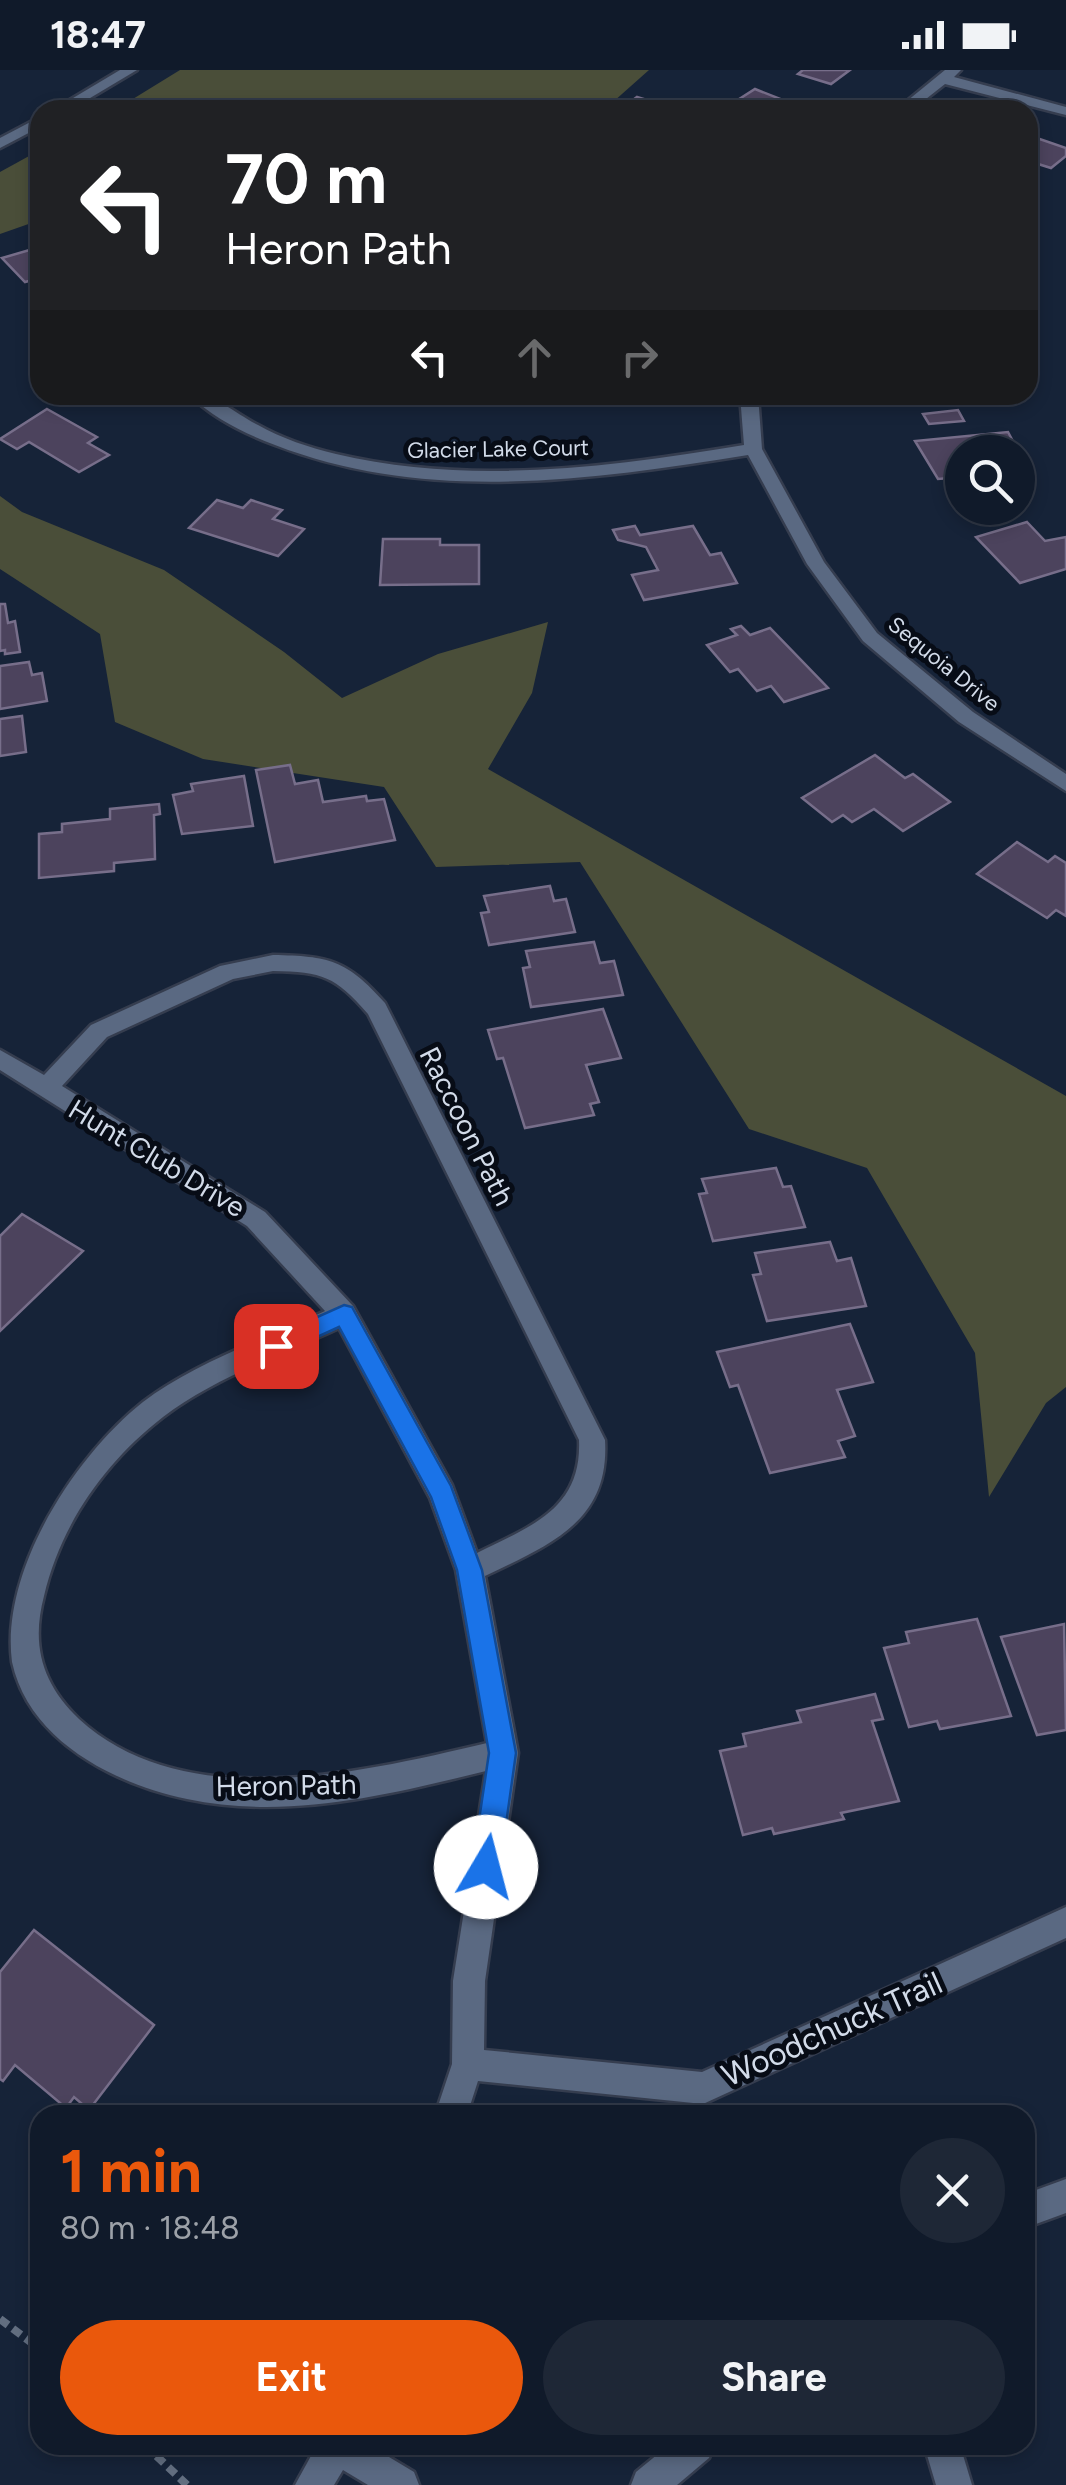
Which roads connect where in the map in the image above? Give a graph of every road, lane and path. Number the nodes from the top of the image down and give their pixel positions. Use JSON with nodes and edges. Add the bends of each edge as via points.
{"nodes":[{"id":1,"x":130,"y":70,"type":"edge"},
{"id":2,"x":949,"y":74,"type":"edge"},
{"id":3,"x":78,"y":100,"type":"edge"},
{"id":4,"x":916,"y":100,"type":"edge"},
{"id":5,"x":1031,"y":100,"type":"edge"},
{"id":6,"x":1038,"y":102,"type":"edge"},
{"id":7,"x":1066,"y":111,"type":"edge"},
{"id":8,"x":30,"y":127,"type":"edge"},
{"id":9,"x":0,"y":144,"type":"edge"},
{"id":10,"x":214,"y":405,"type":"edge"},
{"id":11,"x":749,"y":405,"type":"edge"},
{"id":12,"x":754,"y":449,"type":"junction"},
{"id":13,"x":1066,"y":784,"type":"edge"},
{"id":14,"x":0,"y":1059,"type":"edge"},
{"id":15,"x":45,"y":1090,"type":"junction"},
{"id":16,"x":344,"y":1314,"type":"junction"},
{"id":17,"x":470,"y":1570,"type":"junction"},
{"id":18,"x":502,"y":1753,"type":"junction"},
{"id":19,"x":1066,"y":1922,"type":"edge"},
{"id":20,"x":468,"y":2064,"type":"junction"},
{"id":21,"x":454,"y":2105,"type":"edge"},
{"id":22,"x":1066,"y":2196,"type":"edge"},
{"id":23,"x":1035,"y":2207,"type":"edge"},
{"id":24,"x":0,"y":2319,"type":"edge"},
{"id":25,"x":30,"y":2342,"type":"edge"},
{"id":26,"x":155,"y":2455,"type":"edge"},
{"id":27,"x":332,"y":2455,"type":"edge"},
{"id":28,"x":353,"y":2455,"type":"edge"},
{"id":29,"x":684,"y":2455,"type":"edge"},
{"id":30,"x":945,"y":2455,"type":"edge"},
{"id":31,"x":187,"y":2485,"type":"edge"},
{"id":32,"x":314,"y":2485,"type":"edge"},
{"id":33,"x":402,"y":2485,"type":"edge"},
{"id":34,"x":649,"y":2485,"type":"edge"},
{"id":35,"x":954,"y":2485,"type":"edge"}],
"edges":[{"from":1,"to":3,"type":"street"},
{"from":2,"to":4,"type":"street"},
{"from":2,"to":5,"type":"street"},
{"from":6,"to":7,"type":"street"},
{"from":8,"to":9,"type":"street"},
{"from":10,"to":12,"type":"street","name":"Glacier Lake Court","via":[[256,432],[398,474],[540,476]]},
{"from":11,"to":12,"type":"street","name":"Sequoia Drive"},
{"from":12,"to":13,"type":"street","name":"Sequoia Drive","via":[[816,564],[870,637],[966,717]]},
{"from":14,"to":15,"type":"street","name":"Hunt Club Drive"},
{"from":15,"to":16,"type":"street","name":"Hunt Club Drive","via":[[256,1219]]},
{"from":15,"to":17,"type":"street","name":"Raccoon Path","via":[[100,1032],[228,972],[300,961],[356,984],[377,1009],[596,1459],[574,1510]]},
{"from":16,"to":17,"type":"street","name":"Hunt Club Drive","via":[[442,1494]]},
{"from":16,"to":18,"type":"street","name":"Heron Path","via":[[180,1391],[123,1435],[50,1530],[37,1561],[22,1634],[30,1676],[80,1738],[129,1768],[188,1785],[239,1792],[344,1790]]},
{"from":17,"to":18,"type":"street","name":"Hunt Club Drive"},
{"from":18,"to":20,"type":"street","name":"Hunt Club Drive","via":[[469,1981]]},
{"from":19,"to":20,"type":"street","name":"Woodchuck Trail","via":[[702,2088]]},
{"from":20,"to":21,"type":"street","name":"Hunt Club Drive"},
{"from":22,"to":23,"type":"street"},
{"from":24,"to":25,"type":"path"},
{"from":26,"to":31,"type":"path"},
{"from":27,"to":32,"type":"street"},
{"from":28,"to":33,"type":"street"},
{"from":29,"to":34,"type":"street"},
{"from":30,"to":35,"type":"street"}]}
